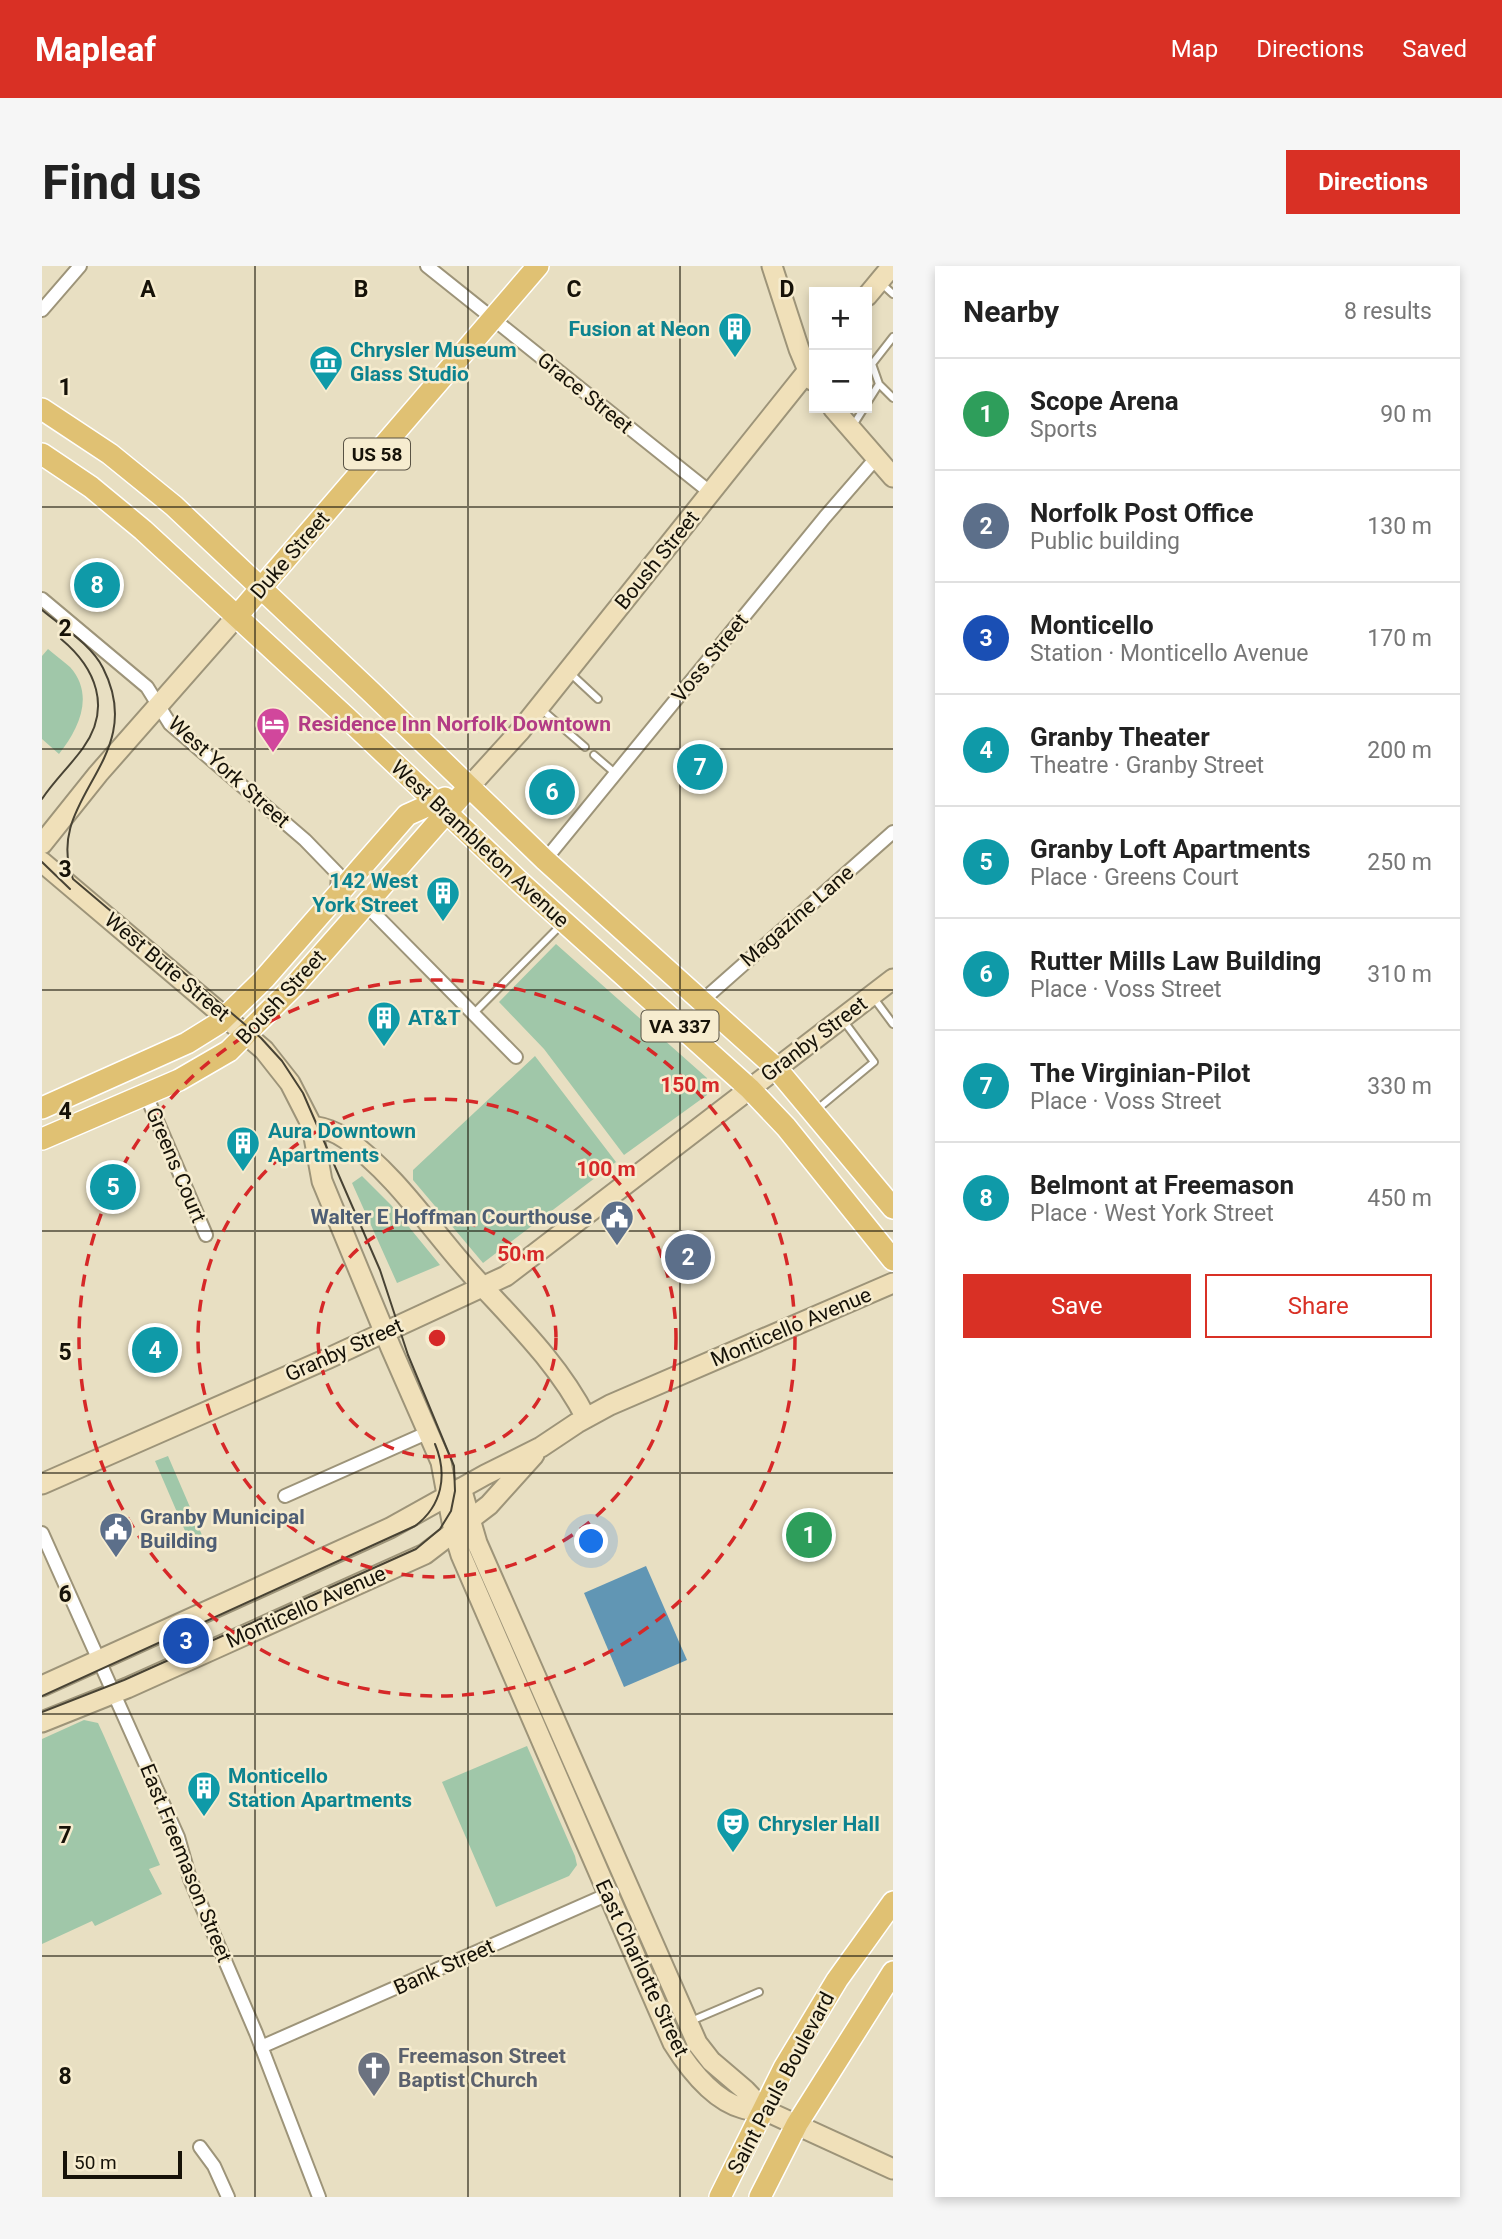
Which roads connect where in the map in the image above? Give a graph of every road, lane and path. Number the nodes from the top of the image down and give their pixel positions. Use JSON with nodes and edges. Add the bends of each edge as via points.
{"nodes":[{"id":1,"x":80,"y":266,"type":"edge"},
{"id":2,"x":427,"y":266,"type":"edge"},
{"id":3,"x":538,"y":266,"type":"edge"},
{"id":4,"x":772,"y":266,"type":"edge"},
{"id":5,"x":42,"y":310,"type":"edge"},
{"id":6,"x":493,"y":319,"type":"junction"},
{"id":7,"x":891,"y":342,"type":"edge"},
{"id":8,"x":809,"y":365,"type":"edge"},
{"id":9,"x":809,"y":377,"type":"edge"},
{"id":10,"x":879,"y":384,"type":"junction"},
{"id":11,"x":872,"y":395,"type":"edge"},
{"id":12,"x":893,"y":398,"type":"edge"},
{"id":13,"x":42,"y":409,"type":"edge"},
{"id":14,"x":838,"y":413,"type":"edge"},
{"id":15,"x":861,"y":413,"type":"edge"},
{"id":16,"x":851,"y":428,"type":"junction"},
{"id":17,"x":42,"y":454,"type":"edge"},
{"id":18,"x":877,"y":457,"type":"junction"},
{"id":19,"x":893,"y":477,"type":"edge"},
{"id":20,"x":711,"y":493,"type":"junction"},
{"id":21,"x":261,"y":588,"type":"junction"},
{"id":22,"x":42,"y":599,"type":"edge"},
{"id":23,"x":237,"y":616,"type":"junction"},
{"id":24,"x":568,"y":671,"type":"junction"},
{"id":25,"x":598,"y":699,"type":"dead end"},
{"id":26,"x":158,"y":706,"type":"junction"},
{"id":27,"x":539,"y":707,"type":"junction"},
{"id":28,"x":584,"y":747,"type":"dead end"},
{"id":29,"x":594,"y":755,"type":"dead end"},
{"id":30,"x":616,"y":774,"type":"junction"},
{"id":31,"x":469,"y":787,"type":"junction"},
{"id":32,"x":441,"y":807,"type":"junction"},
{"id":33,"x":893,"y":832,"type":"edge"},
{"id":34,"x":42,"y":844,"type":"edge"},
{"id":35,"x":545,"y":860,"type":"junction"},
{"id":36,"x":42,"y":862,"type":"edge"},
{"id":37,"x":336,"y":897,"type":"junction"},
{"id":38,"x":365,"y":905,"type":"junction"},
{"id":39,"x":564,"y":922,"type":"junction"},
{"id":40,"x":893,"y":979,"type":"edge"},
{"id":41,"x":872,"y":995,"type":"junction"},
{"id":42,"x":702,"y":1000,"type":"junction"},
{"id":43,"x":474,"y":1014,"type":"junction"},
{"id":44,"x":226,"y":1017,"type":"junction"},
{"id":45,"x":841,"y":1018,"type":"junction"},
{"id":46,"x":893,"y":1024,"type":"edge"},
{"id":47,"x":247,"y":1035,"type":"junction"},
{"id":48,"x":516,"y":1057,"type":"dead end"},
{"id":49,"x":776,"y":1068,"type":"junction"},
{"id":50,"x":750,"y":1089,"type":"junction"},
{"id":51,"x":146,"y":1095,"type":"junction"},
{"id":52,"x":42,"y":1108,"type":"edge"},
{"id":53,"x":814,"y":1112,"type":"junction"},
{"id":54,"x":312,"y":1126,"type":"junction"},
{"id":55,"x":42,"y":1139,"type":"edge"},
{"id":56,"x":893,"y":1208,"type":"edge"},
{"id":57,"x":206,"y":1236,"type":"dead end"},
{"id":58,"x":893,"y":1260,"type":"edge"},
{"id":59,"x":893,"y":1283,"type":"edge"},
{"id":60,"x":484,"y":1286,"type":"junction"},
{"id":61,"x":384,"y":1332,"type":"junction"},
{"id":62,"x":586,"y":1418,"type":"junction"},
{"id":63,"x":429,"y":1432,"type":"junction"},
{"id":64,"x":541,"y":1447,"type":"junction"},
{"id":65,"x":42,"y":1484,"type":"edge"},
{"id":66,"x":455,"y":1492,"type":"junction"},
{"id":67,"x":285,"y":1496,"type":"dead end"},
{"id":68,"x":462,"y":1526,"type":"junction"},
{"id":69,"x":42,"y":1534,"type":"edge"},
{"id":70,"x":98,"y":1659,"type":"junction"},
{"id":71,"x":42,"y":1686,"type":"edge"},
{"id":72,"x":114,"y":1693,"type":"junction"},
{"id":73,"x":42,"y":1722,"type":"edge"},
{"id":74,"x":626,"y":1886,"type":"junction"},
{"id":75,"x":608,"y":1894,"type":"junction"},
{"id":76,"x":893,"y":1902,"type":"edge"},
{"id":77,"x":893,"y":1972,"type":"edge"},
{"id":78,"x":759,"y":1992,"type":"dead end"},
{"id":79,"x":686,"y":2023,"type":"junction"},
{"id":80,"x":261,"y":2047,"type":"junction"},
{"id":81,"x":764,"y":2110,"type":"junction"},
{"id":82,"x":797,"y":2124,"type":"junction"},
{"id":83,"x":200,"y":2147,"type":"dead end"},
{"id":84,"x":893,"y":2169,"type":"edge"},
{"id":85,"x":228,"y":2197,"type":"edge"},
{"id":86,"x":320,"y":2197,"type":"edge"},
{"id":87,"x":720,"y":2197,"type":"edge"},
{"id":88,"x":760,"y":2197,"type":"edge"}],
"edges":[{"from":1,"to":5,"type":"street"},
{"from":2,"to":6,"type":"street","name":"Grace Street"},
{"from":3,"to":6,"type":"main road","name":"Duke Street","number":"US 58"},
{"from":4,"to":8,"type":"street"},
{"from":6,"to":20,"type":"street","name":"Grace Street"},
{"from":6,"to":21,"type":"main road","name":"Duke Street","number":"US 58"},
{"from":7,"to":10,"type":"lane","via":[[872,364]]},
{"from":9,"to":20,"type":"street","name":"Boush Street"},
{"from":10,"to":11,"type":"lane"},
{"from":10,"to":12,"type":"lane"},
{"from":13,"to":21,"type":"main road","name":"West Brambleton Avenue","via":[[141,477]]},
{"from":14,"to":16,"type":"street"},
{"from":15,"to":16,"type":"lane"},
{"from":16,"to":18,"type":"street"},
{"from":17,"to":23,"type":"main road","name":"West Brambleton Avenue","via":[[109,501]]},
{"from":18,"to":19,"type":"street"},
{"from":18,"to":30,"type":"street","name":"Voss Street"},
{"from":20,"to":24,"type":"street","name":"Boush Street"},
{"from":21,"to":23,"type":"main road","name":"Duke Street","number":"US 58"},
{"from":21,"to":31,"type":"main road","name":"West Brambleton Avenue","number":"VA 337"},
{"from":22,"to":26,"type":"street","name":"West York Street","via":[[147,687]]},
{"from":23,"to":26,"type":"street","name":"Duke Street"},
{"from":23,"to":32,"type":"main road","name":"West Brambleton Avenue","number":"VA 337"},
{"from":24,"to":25,"type":"lane"},
{"from":24,"to":27,"type":"street","name":"Boush Street"},
{"from":26,"to":34,"type":"street","name":"Duke Street"},
{"from":26,"to":37,"type":"street","name":"West York Street","via":[[170,724],[338,874]]},
{"from":27,"to":28,"type":"lane"},
{"from":27,"to":31,"type":"street","name":"Boush Street"},
{"from":29,"to":30,"type":"lane"},
{"from":30,"to":35,"type":"street","name":"Voss Street"},
{"from":31,"to":32,"type":"main road","name":"Boush Street"},
{"from":31,"to":35,"type":"main road","name":"West Brambleton Avenue","number":"VA 337"},
{"from":32,"to":37,"type":"main road","name":"Boush Street","via":[[407,815]]},
{"from":32,"to":38,"type":"main road","name":"Boush Street"},
{"from":32,"to":39,"type":"main road","name":"West Brambleton Avenue","number":"VA 337"},
{"from":33,"to":42,"type":"street","name":"Magazine Lane"},
{"from":35,"to":42,"type":"main road","name":"West Brambleton Avenue","number":"VA 337"},
{"from":36,"to":44,"type":"street","name":"West Bute Street"},
{"from":37,"to":44,"type":"main road","name":"Boush Street"},
{"from":38,"to":43,"type":"street"},
{"from":38,"to":47,"type":"main road","name":"Boush Street"},
{"from":39,"to":43,"type":"lane"},
{"from":39,"to":50,"type":"main road","name":"West Brambleton Avenue","number":"VA 337"},
{"from":40,"to":41,"type":"street","name":"Granby Street"},
{"from":41,"to":45,"type":"street","name":"Granby Street"},
{"from":41,"to":46,"type":"lane"},
{"from":42,"to":49,"type":"main road","name":"West Brambleton Avenue","number":"VA 337"},
{"from":43,"to":48,"type":"street"},
{"from":44,"to":47,"type":"street","name":"West Bute Street"},
{"from":44,"to":52,"type":"main road","name":"Boush Street","via":[[187,1042]]},
{"from":45,"to":49,"type":"street","name":"Granby Street"},
{"from":45,"to":53,"type":"lane","via":[[874,1062]]},
{"from":47,"to":51,"type":"main road","name":"Boush Street","via":[[203,1067]]},
{"from":47,"to":54,"type":"street","name":"West Bute Street","via":[[284,1073]]},
{"from":49,"to":50,"type":"street","name":"Granby Street"},
{"from":49,"to":53,"type":"main road","name":"West Brambleton Avenue","number":"VA 337"},
{"from":50,"to":58,"type":"main road","name":"West Brambleton Avenue","number":"VA 337"},
{"from":50,"to":60,"type":"street","name":"Granby Street","via":[[506,1276]]},
{"from":51,"to":55,"type":"main road","name":"Boush Street"},
{"from":51,"to":57,"type":"street","name":"Greens Court"},
{"from":53,"to":56,"type":"main road","name":"West Brambleton Avenue","number":"VA 337"},
{"from":54,"to":60,"type":"street","via":[[332,1130],[364,1154]]},
{"from":54,"to":61,"type":"street","name":"West Bute Street","via":[[322,1181]]},
{"from":59,"to":62,"type":"street","name":"Monticello Avenue"},
{"from":60,"to":61,"type":"street","name":"Granby Street"},
{"from":60,"to":62,"type":"street","via":[[565,1384]]},
{"from":61,"to":63,"type":"street","name":"East Charlotte Street"},
{"from":61,"to":65,"type":"street","name":"Granby Street"},
{"from":62,"to":64,"type":"street","name":"Monticello Avenue"},
{"from":63,"to":66,"type":"street","name":"East Charlotte Street"},
{"from":63,"to":67,"type":"street"},
{"from":64,"to":66,"type":"street","name":"Monticello Avenue"},
{"from":64,"to":68,"type":"street","name":"Monticello Avenue","via":[[489,1505]]},
{"from":66,"to":68,"type":"street","name":"East Charlotte Street"},
{"from":66,"to":70,"type":"street","name":"Monticello Avenue","via":[[390,1528]]},
{"from":68,"to":72,"type":"street","name":"Monticello Avenue","via":[[415,1559]]},
{"from":68,"to":74,"type":"street","name":"East Charlotte Street"},
{"from":68,"to":75,"type":"street","name":"East Charlotte Street","via":[[461,1555]]},
{"from":69,"to":70,"type":"street","name":"East Freemason Street"},
{"from":70,"to":71,"type":"street","name":"Monticello Avenue"},
{"from":70,"to":72,"type":"street","name":"East Freemason Street"},
{"from":72,"to":73,"type":"street","name":"Monticello Avenue"},
{"from":72,"to":80,"type":"street","name":"East Freemason Street","via":[[178,1837],[190,1879]]},
{"from":74,"to":75,"type":"street","name":"Bank Street"},
{"from":74,"to":79,"type":"street","name":"East Charlotte Street"},
{"from":75,"to":80,"type":"street","name":"Bank Street"},
{"from":75,"to":81,"type":"street","name":"East Charlotte Street","via":[[673,2043],[688,2066],[733,2104]]},
{"from":76,"to":81,"type":"main road","name":"Saint Pauls Boulevard","via":[[822,2004]]},
{"from":77,"to":82,"type":"main road","name":"Saint Pauls Boulevard"},
{"from":78,"to":79,"type":"lane"},
{"from":79,"to":81,"type":"street","name":"East Charlotte Street","via":[[703,2053]]},
{"from":80,"to":86,"type":"street","name":"East Freemason Street"},
{"from":81,"to":82,"type":"street"},
{"from":81,"to":87,"type":"main road","name":"Saint Pauls Boulevard"},
{"from":82,"to":84,"type":"street"},
{"from":82,"to":88,"type":"main road","name":"Saint Pauls Boulevard"},
{"from":83,"to":85,"type":"street"}]}
